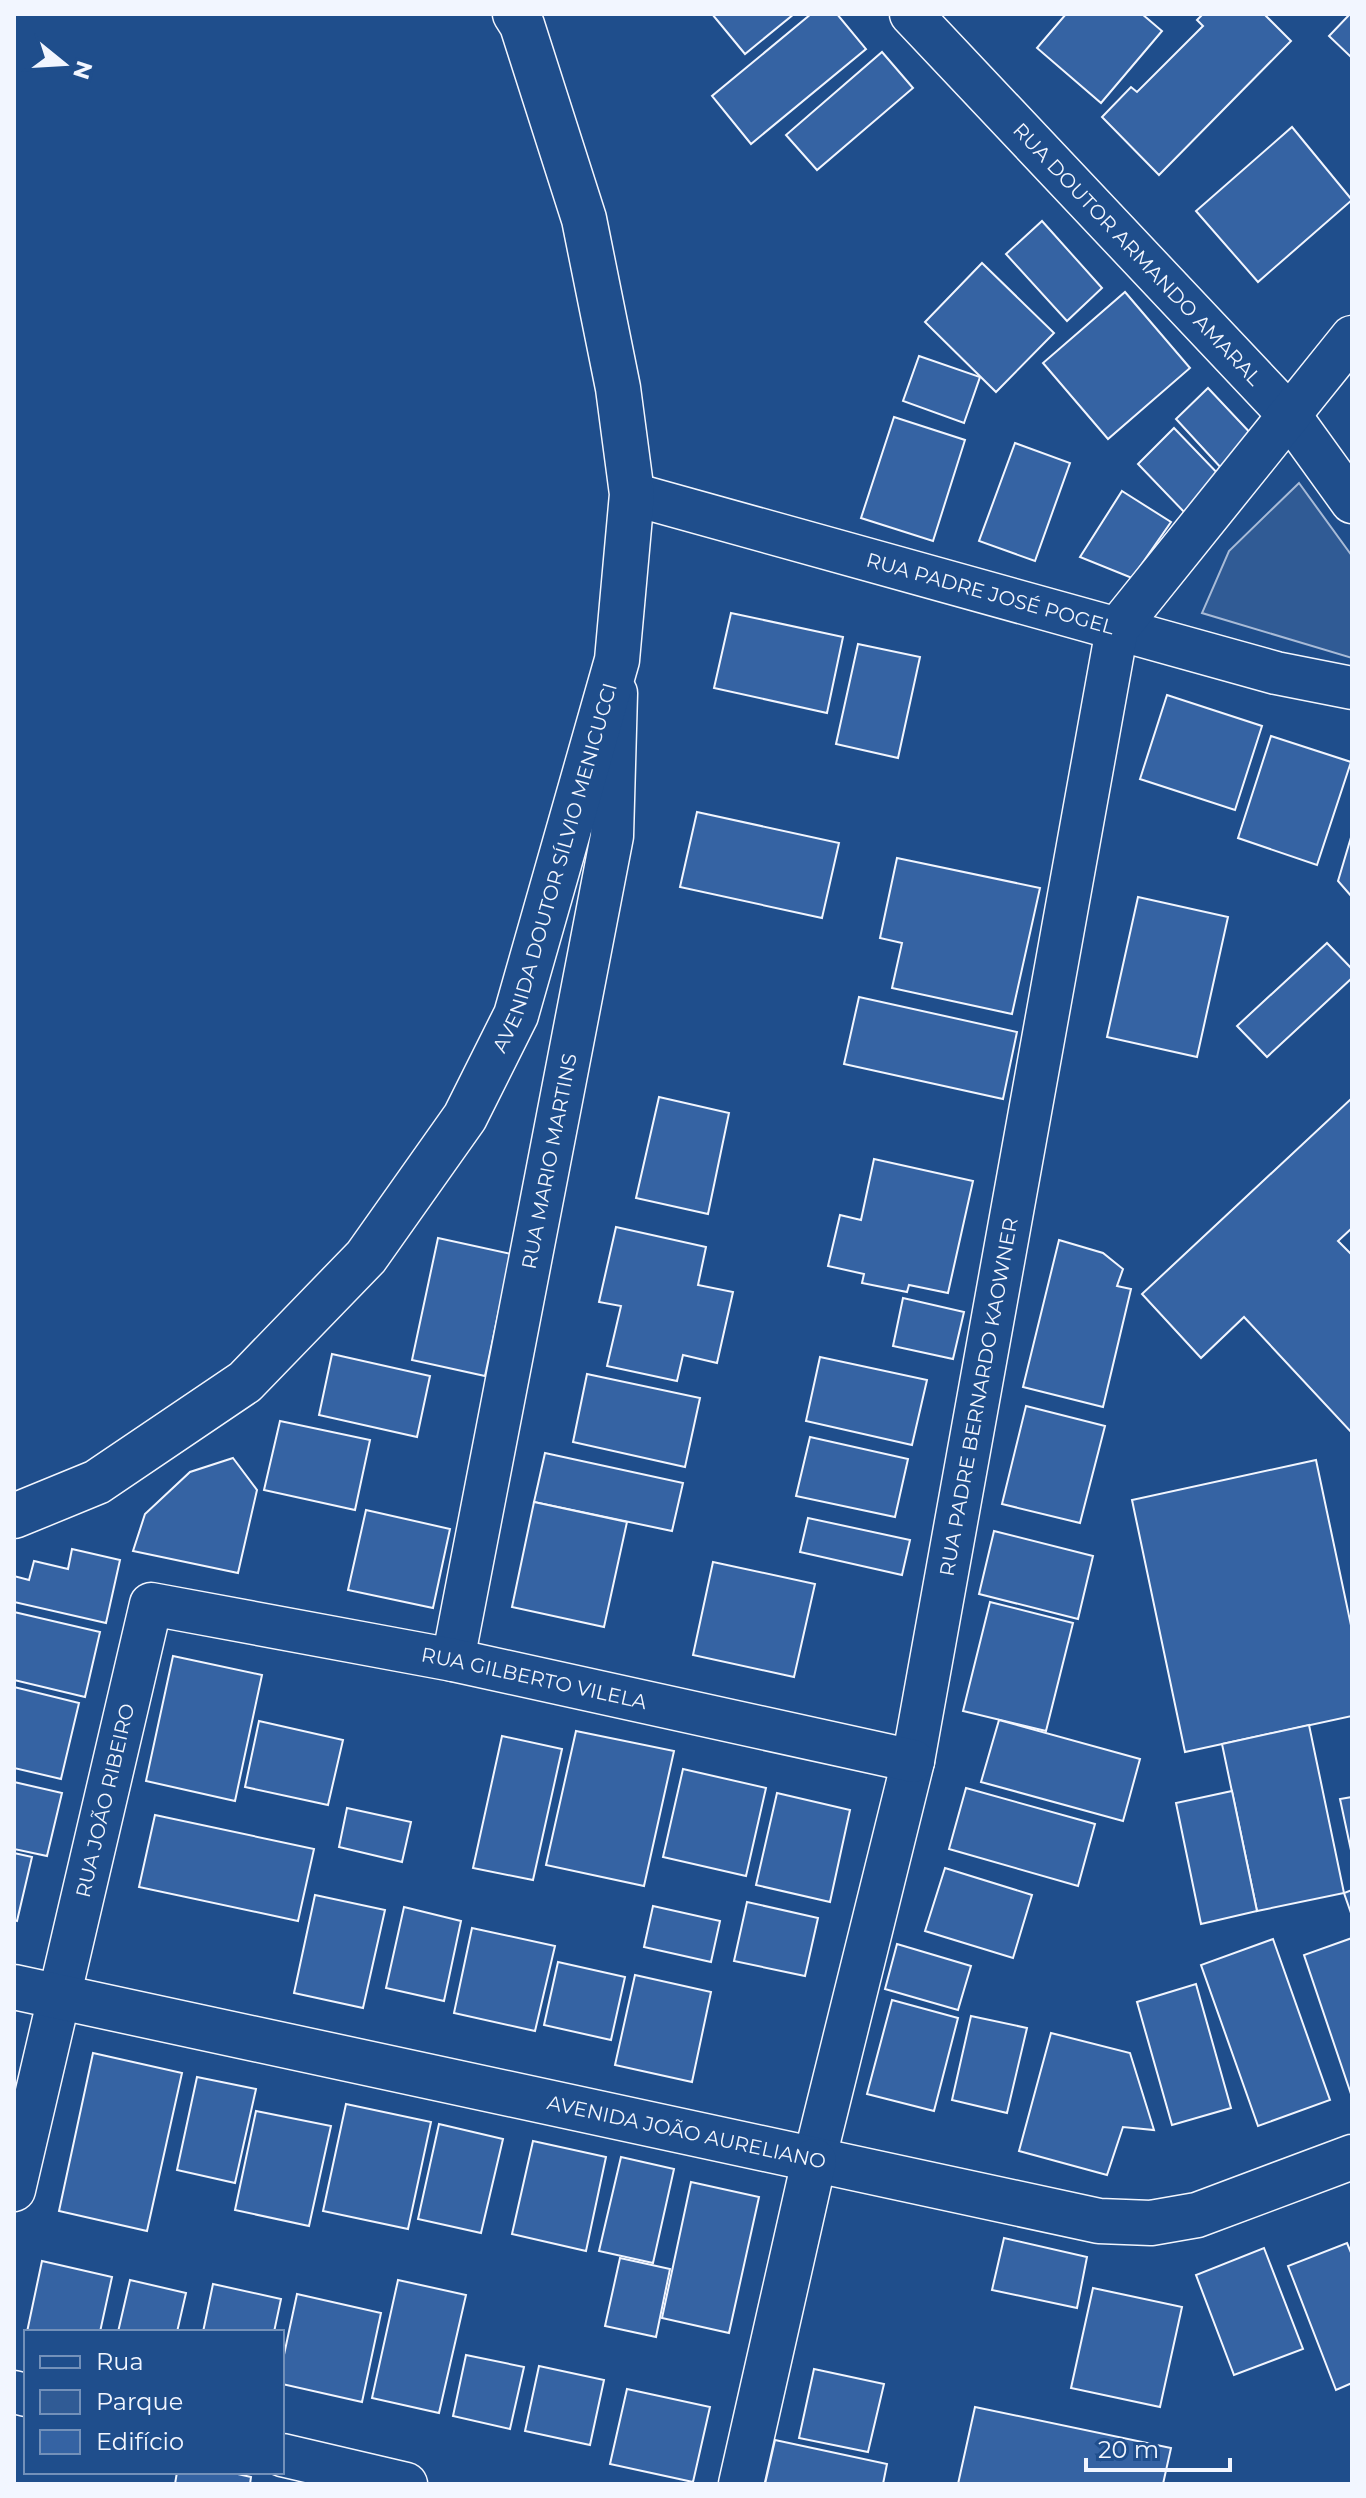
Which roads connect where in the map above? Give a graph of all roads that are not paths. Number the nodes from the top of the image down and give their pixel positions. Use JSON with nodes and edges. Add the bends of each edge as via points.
{"nodes":[{"id":1,"x":515,"y":14,"type":"edge"},
{"id":2,"x":932,"y":22,"type":"edge"},
{"id":3,"x":1352,"y":337,"type":"edge"},
{"id":4,"x":1290,"y":416,"type":"junction"},
{"id":5,"x":632,"y":494,"type":"junction"},
{"id":6,"x":1352,"y":502,"type":"edge"},
{"id":7,"x":1117,"y":629,"type":"junction"},
{"id":8,"x":617,"y":660,"type":"junction"},
{"id":9,"x":1352,"y":688,"type":"edge"},
{"id":10,"x":14,"y":1516,"type":"edge"},
{"id":11,"x":151,"y":1604,"type":"joint"},
{"id":12,"x":453,"y":1660,"type":"junction"},
{"id":13,"x":913,"y":1761,"type":"junction"},
{"id":14,"x":14,"y":1987,"type":"edge"},
{"id":15,"x":59,"y":1997,"type":"junction"},
{"id":16,"x":1352,"y":2157,"type":"edge"},
{"id":17,"x":814,"y":2161,"type":"junction"},
{"id":18,"x":14,"y":2190,"type":"edge"},
{"id":19,"x":284,"y":2455,"type":"edge"},
{"id":20,"x":406,"y":2484,"type":"edge"},
{"id":21,"x":741,"y":2484,"type":"edge"}],
"edges":[{"from":1,"to":5,"type":"main road","name":"AVENIDA DOUTOR SÍLVIO MENICUCCI","via":[[584,219],[618,388]]},
{"from":2,"to":4,"type":"street","name":"RUA DOUTOR ARMANDO AMARAL"},
{"from":3,"to":4,"type":"street"},
{"from":4,"to":6,"type":"street","name":"RUA DOUTOR ARMANDO AMARAL"},
{"from":4,"to":7,"type":"street"},
{"from":5,"to":7,"type":"street","name":"RUA PADRE JOSÉ POGEL"},
{"from":5,"to":8,"type":"main road","name":"AVENIDA DOUTOR SÍLVIO MENICUCCI"},
{"from":7,"to":9,"type":"street","name":"RUA PADRE JOSÉ POGEL"},
{"from":7,"to":13,"type":"street","name":"RUA PADRE BERNARDO KAOWNER"},
{"from":8,"to":10,"type":"main road","name":"AVENIDA DOUTOR SÍLVIO MENICUCCI","via":[[516,1015],[465,1117],[366,1257],[245,1382],[97,1482]]},
{"from":8,"to":12,"type":"street","name":"RUA MARIO MARTINS","via":[[612,836]]},
{"from":11,"to":12,"type":"street","name":"RUA GILBERTO VILELA"},
{"from":11,"to":15,"type":"street","name":"RUA JOÃO RIBEIRO"},
{"from":12,"to":13,"type":"street","name":"RUA GILBERTO VILELA"},
{"from":13,"to":17,"type":"street","name":"RUA PADRE BERNARDO KAOWNER"},
{"from":14,"to":15,"type":"main road","name":"AVENIDA JOÃO AURELIANO"},
{"from":15,"to":17,"type":"main road","name":"AVENIDA JOÃO AURELIANO"},
{"from":15,"to":18,"type":"street","name":"RUA JOÃO RIBEIRO"},
{"from":16,"to":17,"type":"main road","name":"AVENIDA JOÃO AURELIANO","via":[[1197,2215],[1151,2223],[1099,2221]]},
{"from":17,"to":21,"type":"main road"},
{"from":19,"to":20,"type":"street"}]}
